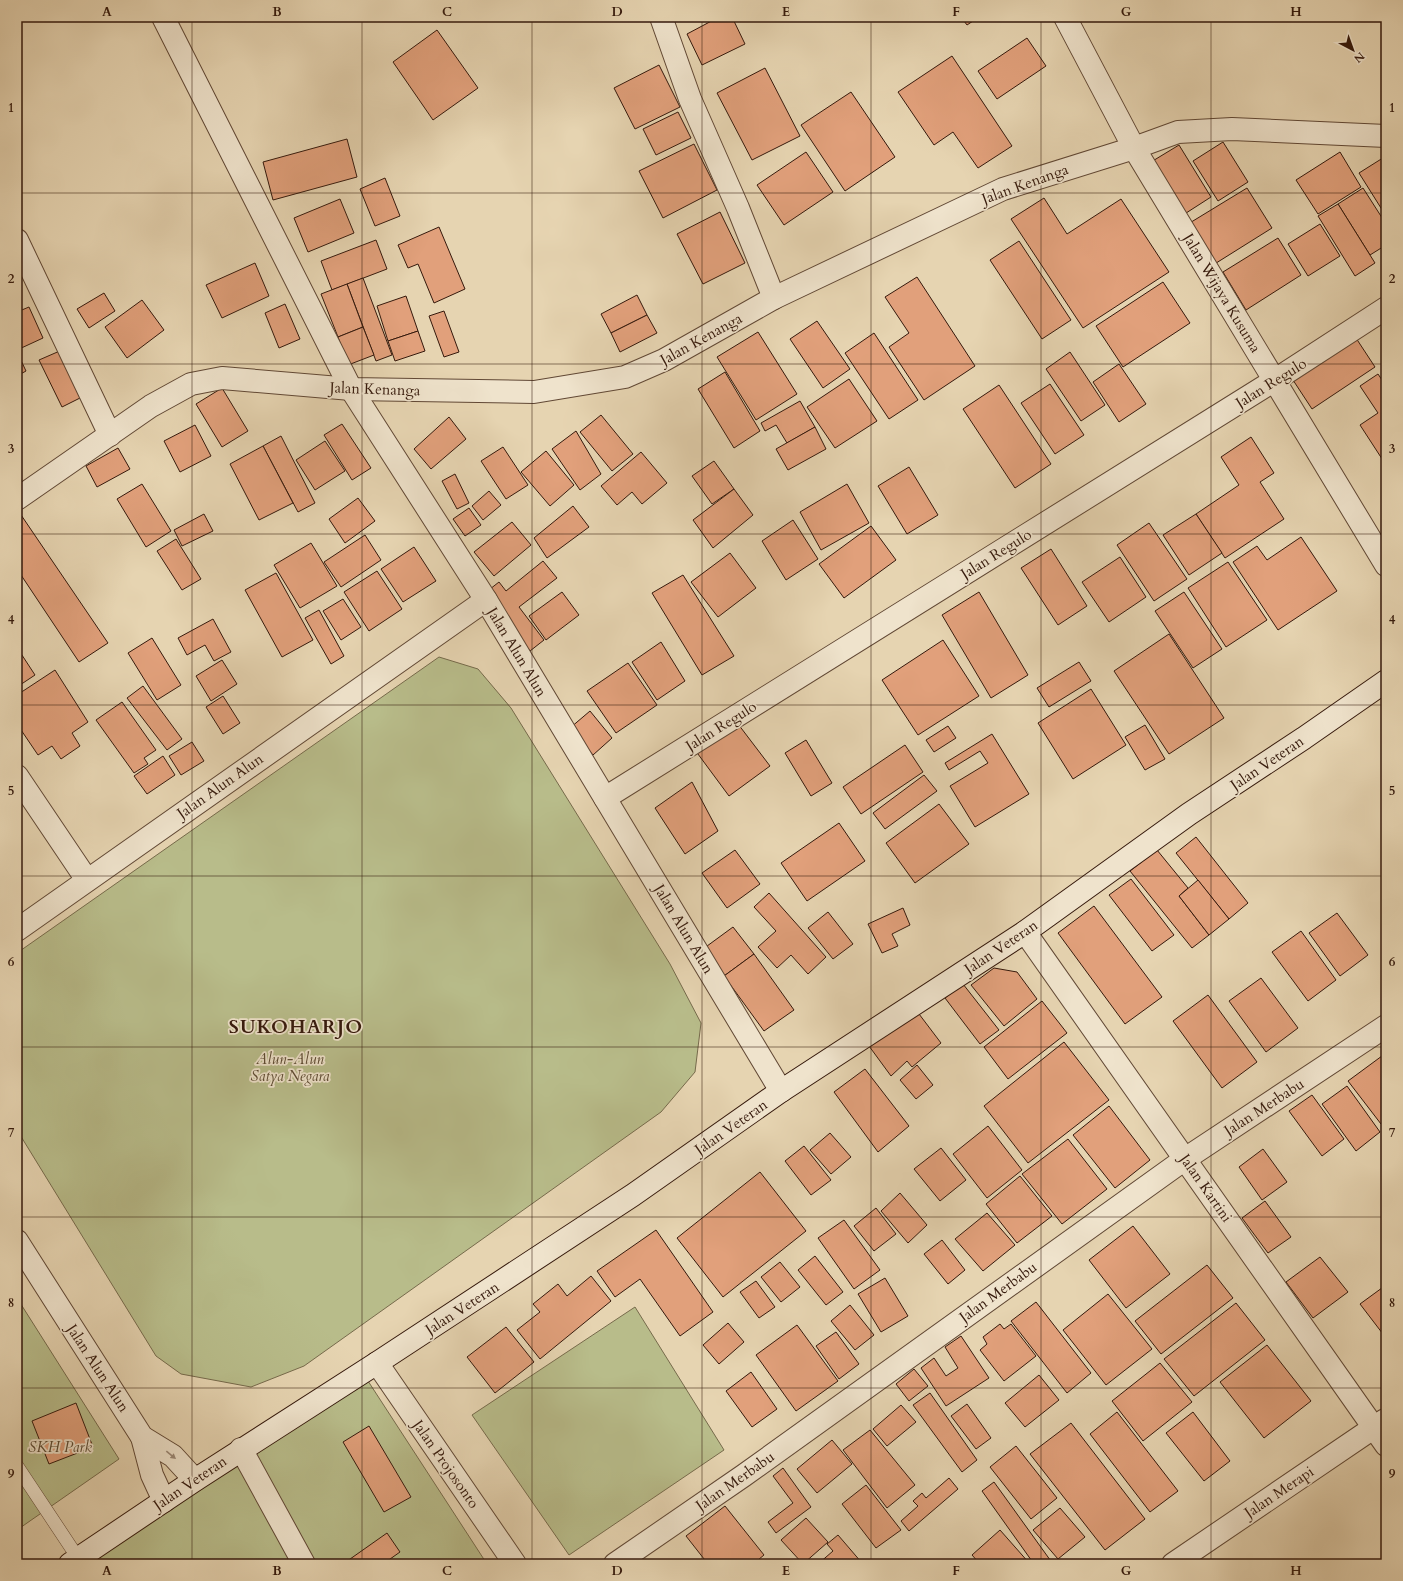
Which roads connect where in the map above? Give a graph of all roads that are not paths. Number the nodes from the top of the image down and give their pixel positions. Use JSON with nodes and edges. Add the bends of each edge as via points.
{"nodes":[{"id":1,"x":163,"y":17,"type":"edge"},
{"id":2,"x":662,"y":17,"type":"edge"},
{"id":3,"x":1065,"y":17,"type":"edge"},
{"id":4,"x":1386,"y":136,"type":"edge"},
{"id":5,"x":1134,"y":148,"type":"junction"},
{"id":6,"x":17,"y":240,"type":"edge"},
{"id":7,"x":774,"y":298,"type":"junction"},
{"id":8,"x":1386,"y":308,"type":"edge"},
{"id":9,"x":1275,"y":380,"type":"junction"},
{"id":10,"x":351,"y":389,"type":"junction"},
{"id":11,"x":110,"y":435,"type":"junction"},
{"id":12,"x":17,"y":499,"type":"edge"},
{"id":13,"x":1386,"y":565,"type":"edge"},
{"id":14,"x":486,"y":600,"type":"junction"},
{"id":15,"x":1386,"y":680,"type":"edge"},
{"id":16,"x":17,"y":776,"type":"edge"},
{"id":17,"x":604,"y":798,"type":"junction"},
{"id":18,"x":87,"y":880,"type":"junction"},
{"id":19,"x":17,"y":930,"type":"edge"},
{"id":20,"x":1025,"y":932,"type":"junction"},
{"id":21,"x":1386,"y":1026,"type":"edge"},
{"id":22,"x":781,"y":1091,"type":"junction"},
{"id":23,"x":1185,"y":1159,"type":"junction"},
{"id":24,"x":17,"y":1241,"type":"edge"},
{"id":25,"x":377,"y":1363,"type":"junction"},
{"id":26,"x":1382,"y":1431,"type":"edge"},
{"id":27,"x":142,"y":1437,"type":"junction"},
{"id":28,"x":241,"y":1449,"type":"junction"},
{"id":29,"x":17,"y":1466,"type":"edge"},
{"id":30,"x":195,"y":1480,"type":"junction"},
{"id":31,"x":164,"y":1501,"type":"junction"},
{"id":32,"x":74,"y":1561,"type":"edge"},
{"id":33,"x":304,"y":1564,"type":"edge"},
{"id":34,"x":515,"y":1564,"type":"edge"},
{"id":35,"x":615,"y":1564,"type":"edge"},
{"id":36,"x":1173,"y":1564,"type":"edge"}],
"edges":[{"from":1,"to":10,"type":"street"},
{"from":2,"to":7,"type":"street","via":[[690,99]]},
{"from":3,"to":5,"type":"street","name":"Jalan Wijaya Kusuma"},
{"from":4,"to":5,"type":"street","name":"Jalan Kenanga","via":[[1232,129],[1178,132]]},
{"from":5,"to":7,"type":"street","name":"Jalan Kenanga","via":[[1003,188]]},
{"from":5,"to":9,"type":"street","name":"Jalan Wijaya Kusuma"},
{"from":6,"to":11,"type":"street"},
{"from":7,"to":10,"type":"street","name":"Jalan Kenanga","via":[[664,360],[625,378],[534,392]]},
{"from":8,"to":9,"type":"street","name":"Jalan Regulo"},
{"from":9,"to":13,"type":"street","name":"Jalan Wijaya Kusuma"},
{"from":9,"to":17,"type":"street","name":"Jalan Regulo"},
{"from":10,"to":11,"type":"street","name":"Jalan Kenanga","via":[[222,378],[191,384],[151,406]]},
{"from":10,"to":14,"type":"street"},
{"from":11,"to":12,"type":"street","name":"Jalan Kenanga"},
{"from":14,"to":17,"type":"street","name":"Jalan Alun Alun"},
{"from":14,"to":18,"type":"street","name":"Jalan Alun Alun"},
{"from":15,"to":20,"type":"street","name":"Jalan Veteran","via":[[1189,814]]},
{"from":16,"to":18,"type":"street"},
{"from":17,"to":22,"type":"street","name":"Jalan Alun Alun"},
{"from":18,"to":19,"type":"street","name":"Jalan Alun Alun"},
{"from":20,"to":22,"type":"street","name":"Jalan Veteran"},
{"from":20,"to":23,"type":"street","name":"Jalan Kartini"},
{"from":21,"to":23,"type":"street","name":"Jalan Merbabu"},
{"from":22,"to":25,"type":"street","name":"Jalan Veteran","via":[[633,1196]]},
{"from":23,"to":26,"type":"street","name":"Jalan Kartini"},
{"from":23,"to":35,"type":"street","name":"Jalan Merbabu","via":[[743,1476]]},
{"from":24,"to":27,"type":"street","name":"Jalan Alun Alun"},
{"from":25,"to":28,"type":"street","name":"Jalan Veteran"},
{"from":25,"to":34,"type":"street","name":"Jalan Projosonto"},
{"from":26,"to":36,"type":"street","name":"Jalan Merapi"},
{"from":27,"to":30,"type":"street","name":"Jalan Alun Alun","one_way":true,"via":[[173,1456]]},
{"from":27,"to":31,"type":"street","via":[[152,1475]]},
{"from":28,"to":30,"type":"street","name":"Jalan Veteran"},
{"from":28,"to":33,"type":"street"},
{"from":29,"to":32,"type":"lane"},
{"from":30,"to":31,"type":"street","name":"Jalan Veteran"},
{"from":31,"to":32,"type":"street","name":"Jalan Veteran"}]}
